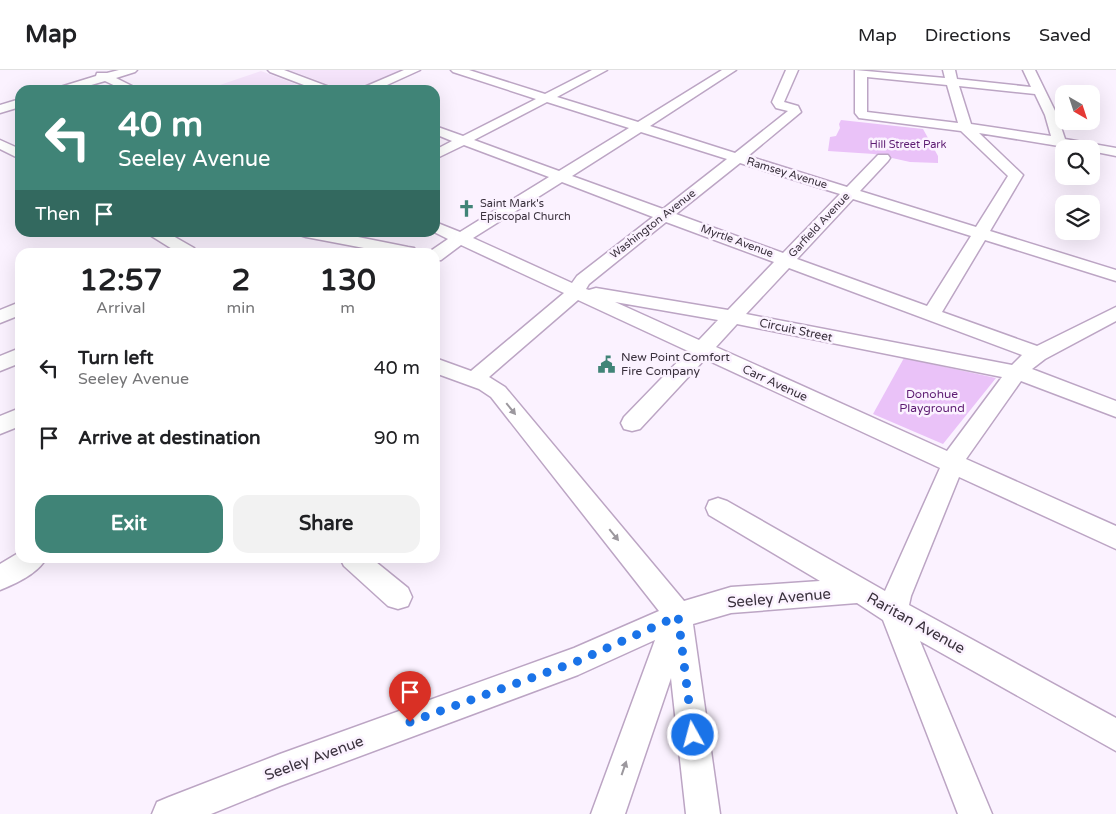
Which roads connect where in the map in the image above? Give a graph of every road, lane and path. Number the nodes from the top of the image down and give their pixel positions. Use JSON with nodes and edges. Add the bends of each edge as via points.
{"nodes":[{"id":1,"x":90,"y":70,"type":"edge"},
{"id":2,"x":131,"y":70,"type":"edge"},
{"id":3,"x":274,"y":70,"type":"edge"},
{"id":4,"x":414,"y":70,"type":"edge"},
{"id":5,"x":457,"y":70,"type":"edge"},
{"id":6,"x":601,"y":70,"type":"edge"},
{"id":7,"x":730,"y":70,"type":"edge"},
{"id":8,"x":792,"y":70,"type":"edge"},
{"id":9,"x":1029,"y":70,"type":"edge"},
{"id":10,"x":860,"y":71,"type":"edge"},
{"id":11,"x":951,"y":76,"type":"edge"},
{"id":12,"x":106,"y":77,"type":"junction"},
{"id":13,"x":78,"y":85,"type":"edge"},
{"id":14,"x":123,"y":85,"type":"edge"},
{"id":15,"x":314,"y":85,"type":"edge"},
{"id":16,"x":378,"y":85,"type":"edge"},
{"id":17,"x":1040,"y":90,"type":"junction"},
{"id":18,"x":547,"y":98,"type":"junction"},
{"id":19,"x":15,"y":104,"type":"edge"},
{"id":20,"x":0,"y":109,"type":"edge"},
{"id":21,"x":640,"y":127,"type":"junction"},
{"id":22,"x":966,"y":128,"type":"junction"},
{"id":23,"x":440,"y":132,"type":"edge"},
{"id":24,"x":464,"y":140,"type":"junction"},
{"id":25,"x":1059,"y":140,"type":"edge"},
{"id":26,"x":1055,"y":141,"type":"edge"},
{"id":27,"x":0,"y":144,"type":"edge"},
{"id":28,"x":1100,"y":149,"type":"edge"},
{"id":29,"x":15,"y":152,"type":"edge"},
{"id":30,"x":440,"y":152,"type":"edge"},
{"id":31,"x":1116,"y":152,"type":"edge"},
{"id":32,"x":737,"y":158,"type":"junction"},
{"id":33,"x":883,"y":158,"type":"dead end"},
{"id":34,"x":561,"y":176,"type":"junction"},
{"id":35,"x":850,"y":193,"type":"junction"},
{"id":36,"x":664,"y":215,"type":"junction"},
{"id":37,"x":440,"y":229,"type":"edge"},
{"id":38,"x":980,"y":234,"type":"junction"},
{"id":39,"x":162,"y":237,"type":"edge"},
{"id":40,"x":332,"y":237,"type":"edge"},
{"id":41,"x":461,"y":238,"type":"junction"},
{"id":42,"x":181,"y":248,"type":"edge"},
{"id":43,"x":388,"y":248,"type":"edge"},
{"id":44,"x":440,"y":253,"type":"edge"},
{"id":45,"x":786,"y":260,"type":"junction"},
{"id":46,"x":1116,"y":276,"type":"edge"},
{"id":47,"x":576,"y":290,"type":"junction"},
{"id":48,"x":15,"y":310,"type":"edge"},
{"id":49,"x":932,"y":313,"type":"junction"},
{"id":50,"x":1116,"y":313,"type":"edge"},
{"id":51,"x":0,"y":317,"type":"edge"},
{"id":52,"x":732,"y":317,"type":"junction"},
{"id":53,"x":702,"y":349,"type":"junction"},
{"id":54,"x":1038,"y":354,"type":"junction"},
{"id":55,"x":15,"y":357,"type":"edge"},
{"id":56,"x":0,"y":364,"type":"edge"},
{"id":57,"x":440,"y":367,"type":"edge"},
{"id":58,"x":1016,"y":373,"type":"junction"},
{"id":59,"x":474,"y":379,"type":"junction"},
{"id":60,"x":1116,"y":408,"type":"edge"},
{"id":61,"x":15,"y":418,"type":"edge"},
{"id":62,"x":632,"y":423,"type":"dead end"},
{"id":63,"x":0,"y":426,"type":"edge"},
{"id":64,"x":952,"y":464,"type":"junction"},
{"id":65,"x":718,"y":508,"type":"dead end"},
{"id":66,"x":1116,"y":538,"type":"edge"},
{"id":67,"x":25,"y":563,"type":"edge"},
{"id":68,"x":359,"y":563,"type":"edge"},
{"id":69,"x":0,"y":578,"type":"edge"},
{"id":70,"x":859,"y":591,"type":"junction"},
{"id":71,"x":398,"y":597,"type":"dead end"},
{"id":72,"x":894,"y":611,"type":"junction"},
{"id":73,"x":678,"y":616,"type":"junction"},
{"id":74,"x":1116,"y":735,"type":"edge"},
{"id":75,"x":169,"y":814,"type":"edge"},
{"id":76,"x":608,"y":814,"type":"edge"},
{"id":77,"x":703,"y":814,"type":"edge"},
{"id":78,"x":975,"y":814,"type":"edge"}],
"edges":[{"from":1,"to":12,"type":"street"},
{"from":2,"to":12,"type":"street"},
{"from":3,"to":15,"type":"street"},
{"from":4,"to":16,"type":"street"},
{"from":5,"to":18,"type":"street","name":"Ramsey Avenue"},
{"from":6,"to":18,"type":"street"},
{"from":7,"to":21,"type":"street"},
{"from":8,"to":32,"type":"street","name":"Washington Avenue","via":[[778,102],[795,112]]},
{"from":9,"to":17,"type":"street"},
{"from":10,"to":11,"type":"street"},
{"from":10,"to":22,"type":"street","via":[[863,116]]},
{"from":11,"to":17,"type":"street"},
{"from":11,"to":22,"type":"street"},
{"from":12,"to":13,"type":"street"},
{"from":12,"to":14,"type":"street"},
{"from":17,"to":25,"type":"street"},
{"from":18,"to":21,"type":"street","name":"Ramsey Avenue"},
{"from":18,"to":24,"type":"street"},
{"from":19,"to":20,"type":"street"},
{"from":21,"to":32,"type":"street","name":"Ramsey Avenue"},
{"from":21,"to":34,"type":"street"},
{"from":22,"to":26,"type":"street"},
{"from":22,"to":38,"type":"street","via":[[1016,175]]},
{"from":23,"to":24,"type":"street","name":"Myrtle Avenue"},
{"from":24,"to":30,"type":"street"},
{"from":24,"to":34,"type":"street","name":"Myrtle Avenue"},
{"from":27,"to":29,"type":"street"},
{"from":28,"to":31,"type":"street"},
{"from":32,"to":35,"type":"street","name":"Ramsey Avenue"},
{"from":32,"to":36,"type":"street","name":"Washington Avenue"},
{"from":33,"to":35,"type":"street","name":"Garfield Avenue"},
{"from":34,"to":36,"type":"street","name":"Myrtle Avenue"},
{"from":34,"to":41,"type":"street"},
{"from":35,"to":38,"type":"street","name":"Ramsey Avenue"},
{"from":35,"to":45,"type":"street","name":"Garfield Avenue"},
{"from":36,"to":45,"type":"street","name":"Myrtle Avenue"},
{"from":36,"to":47,"type":"street","name":"Washington Avenue","via":[[582,280]]},
{"from":37,"to":41,"type":"street","name":"Carr Avenue"},
{"from":38,"to":46,"type":"street","name":"Ramsey Avenue"},
{"from":38,"to":49,"type":"street"},
{"from":39,"to":42,"type":"street"},
{"from":40,"to":43,"type":"street"},
{"from":41,"to":44,"type":"street"},
{"from":41,"to":47,"type":"street","name":"Carr Avenue"},
{"from":45,"to":49,"type":"street","name":"Myrtle Avenue"},
{"from":45,"to":52,"type":"street","name":"Garfield Avenue"},
{"from":47,"to":52,"type":"street","name":"Circuit Street"},
{"from":47,"to":53,"type":"street","name":"Carr Avenue"},
{"from":47,"to":59,"type":"street","name":"Washington Avenue"},
{"from":48,"to":51,"type":"street"},
{"from":49,"to":54,"type":"street","name":"Myrtle Avenue"},
{"from":50,"to":54,"type":"street"},
{"from":52,"to":53,"type":"street","name":"Garfield Avenue"},
{"from":52,"to":58,"type":"street","name":"Circuit Street"},
{"from":53,"to":62,"type":"street","name":"Garfield Avenue"},
{"from":53,"to":64,"type":"street","name":"Carr Avenue"},
{"from":54,"to":58,"type":"street"},
{"from":55,"to":56,"type":"street"},
{"from":57,"to":59,"type":"street"},
{"from":58,"to":60,"type":"street","name":"Circuit Street"},
{"from":58,"to":64,"type":"street"},
{"from":59,"to":73,"type":"street","one_way":true,"via":[[498,392]]},
{"from":61,"to":63,"type":"street"},
{"from":64,"to":66,"type":"street","name":"Carr Avenue"},
{"from":64,"to":72,"type":"street","via":[[897,596]]},
{"from":65,"to":70,"type":"street","name":"Raritan Avenue"},
{"from":67,"to":69,"type":"street"},
{"from":68,"to":71,"type":"street"},
{"from":70,"to":72,"type":"street","name":"Raritan Avenue"},
{"from":70,"to":73,"type":"street","name":"Seeley Avenue","via":[[738,599]]},
{"from":72,"to":74,"type":"street","name":"Raritan Avenue"},
{"from":72,"to":78,"type":"street"},
{"from":73,"to":75,"type":"street","name":"Seeley Avenue","via":[[578,661]]},
{"from":76,"to":73,"type":"street","one_way":true},
{"from":73,"to":77,"type":"street"}]}
